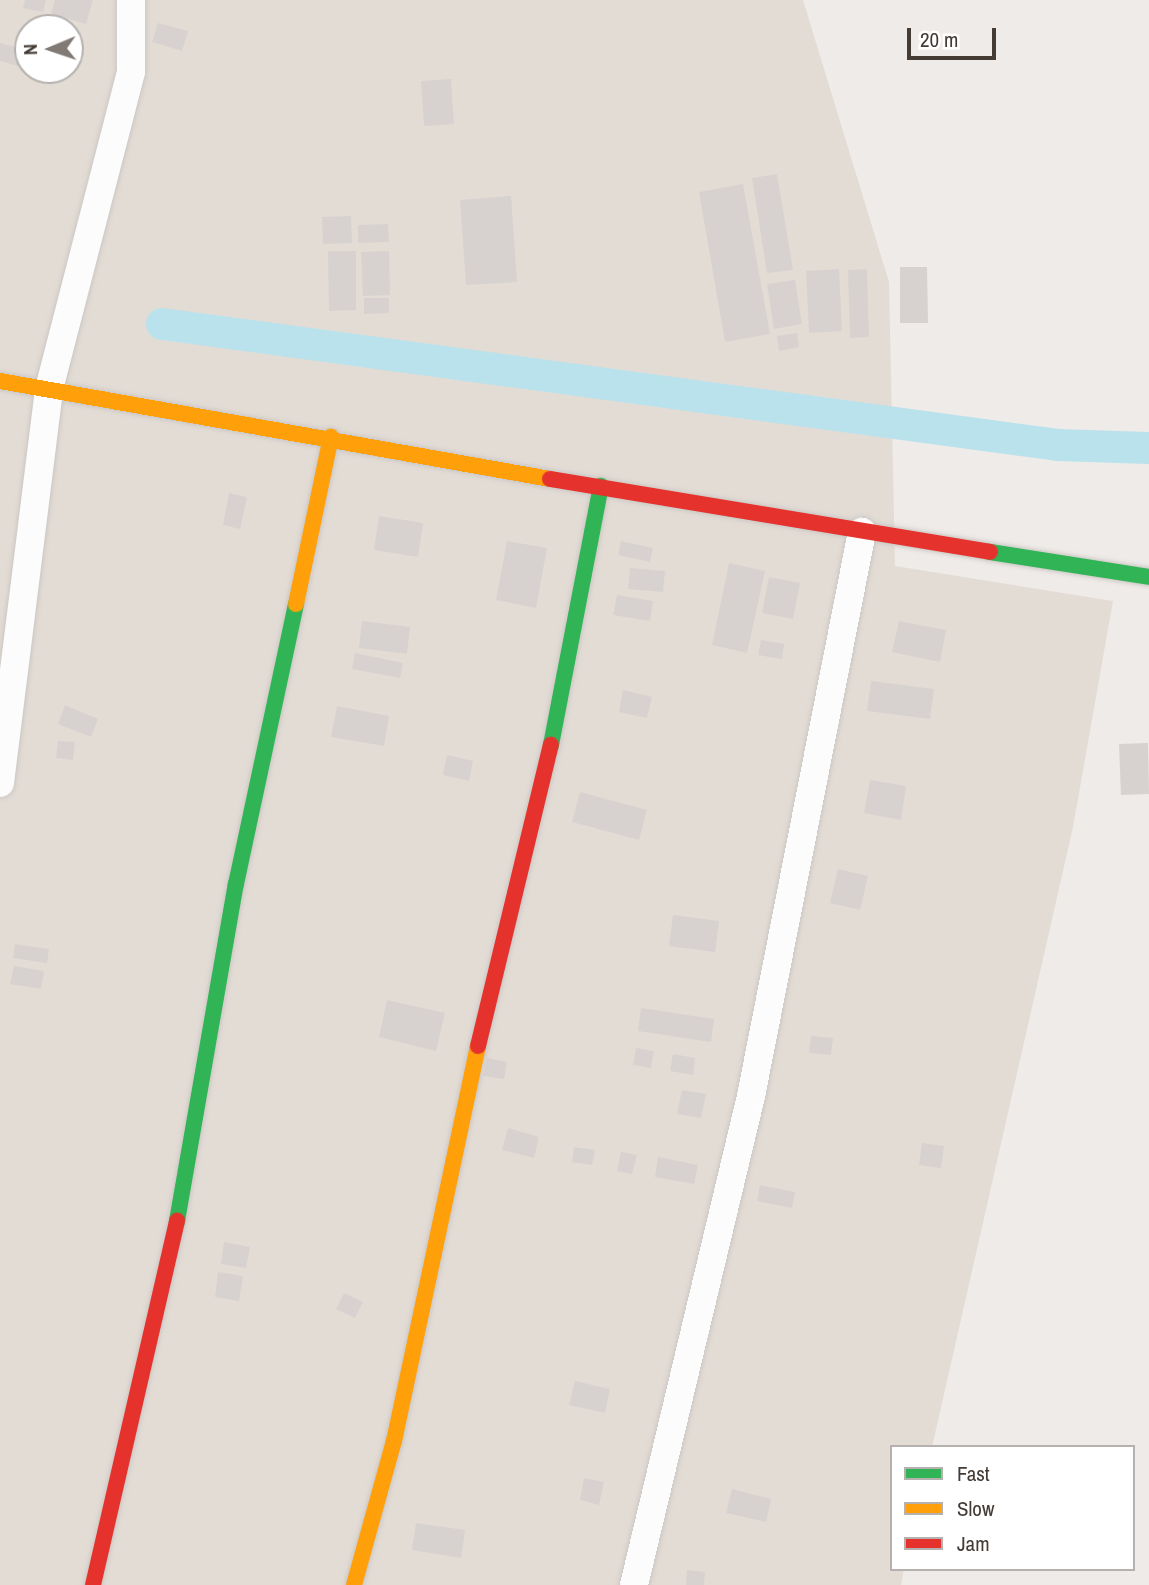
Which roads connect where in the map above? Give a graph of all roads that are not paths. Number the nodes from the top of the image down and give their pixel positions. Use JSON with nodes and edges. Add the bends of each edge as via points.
{"nodes":[{"id":1,"x":131,"y":0,"type":"edge"},
{"id":2,"x":0,"y":381,"type":"edge"},
{"id":3,"x":49,"y":389,"type":"junction"},
{"id":4,"x":331,"y":437,"type":"junction"},
{"id":5,"x":601,"y":486,"type":"junction"},
{"id":6,"x":862,"y":533,"type":"junction"},
{"id":7,"x":1149,"y":577,"type":"edge"},
{"id":8,"x":0,"y":783,"type":"edge"},
{"id":9,"x":93,"y":1585,"type":"edge"},
{"id":10,"x":354,"y":1585,"type":"edge"},
{"id":11,"x":634,"y":1585,"type":"edge"}],
"edges":[{"from":1,"to":3,"type":"street","via":[[131,72]]},
{"from":2,"to":3,"type":"street"},
{"from":3,"to":4,"type":"street"},
{"from":3,"to":8,"type":"street"},
{"from":4,"to":5,"type":"street"},
{"from":4,"to":9,"type":"street","via":[[236,884],[188,1177],[137,1375]]},
{"from":5,"to":6,"type":"street"},
{"from":5,"to":10,"type":"street","via":[[563,695],[459,1126],[394,1441]]},
{"from":6,"to":7,"type":"street"},
{"from":6,"to":11,"type":"street","via":[[751,1096]]}]}
